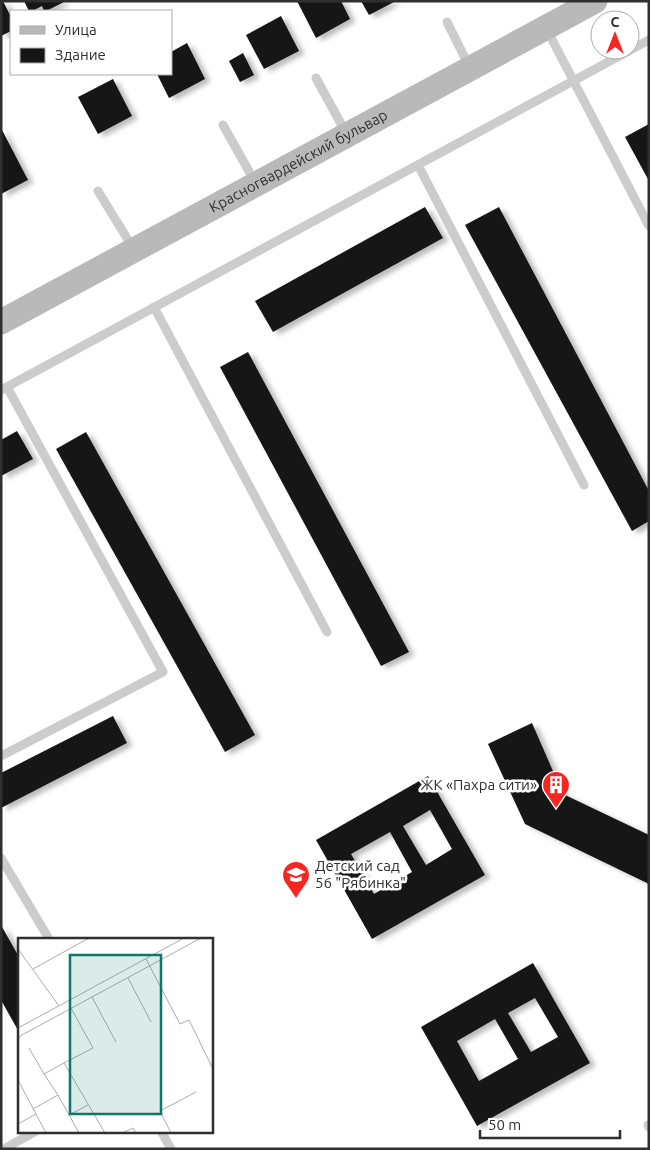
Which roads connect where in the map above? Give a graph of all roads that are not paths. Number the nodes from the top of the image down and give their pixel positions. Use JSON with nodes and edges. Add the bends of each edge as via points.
{"nodes":[{"id":1,"x":595,"y":1,"type":"edge"},
{"id":2,"x":447,"y":22,"type":"dead end"},
{"id":3,"x":546,"y":28,"type":"junction"},
{"id":4,"x":649,"y":40,"type":"edge"},
{"id":5,"x":470,"y":69,"type":"junction"},
{"id":6,"x":316,"y":78,"type":"dead end"},
{"id":7,"x":573,"y":81,"type":"junction"},
{"id":8,"x":223,"y":125,"type":"dead end"},
{"id":9,"x":347,"y":135,"type":"junction"},
{"id":10,"x":418,"y":165,"type":"junction"},
{"id":11,"x":257,"y":184,"type":"junction"},
{"id":12,"x":98,"y":191,"type":"dead end"},
{"id":13,"x":649,"y":226,"type":"edge"},
{"id":14,"x":135,"y":250,"type":"junction"},
{"id":15,"x":154,"y":308,"type":"junction"},
{"id":16,"x":1,"y":322,"type":"edge"},
{"id":17,"x":4,"y":388,"type":"edge"},
{"id":18,"x":584,"y":485,"type":"dead end"},
{"id":19,"x":327,"y":632,"type":"dead end"},
{"id":20,"x":1,"y":756,"type":"edge"},
{"id":21,"x":1,"y":858,"type":"edge"},
{"id":22,"x":48,"y":938,"type":"edge"},
{"id":23,"x":34,"y":1132,"type":"edge"},
{"id":24,"x":162,"y":1132,"type":"edge"},
{"id":25,"x":4,"y":1149,"type":"edge"},
{"id":26,"x":171,"y":1149,"type":"edge"}],
"edges":[{"from":1,"to":3,"type":"street","name":"Красногвардейский бульвар"},
{"from":2,"to":5,"type":"lane"},
{"from":3,"to":5,"type":"street","name":"Красногвардейский бульвар"},
{"from":3,"to":7,"type":"lane"},
{"from":4,"to":7,"type":"lane"},
{"from":5,"to":9,"type":"street","name":"Красногвардейский бульвар"},
{"from":6,"to":9,"type":"lane"},
{"from":7,"to":10,"type":"lane"},
{"from":7,"to":13,"type":"lane"},
{"from":8,"to":11,"type":"lane"},
{"from":9,"to":11,"type":"street","name":"Красногвардейский бульвар"},
{"from":10,"to":15,"type":"lane"},
{"from":10,"to":18,"type":"lane"},
{"from":11,"to":14,"type":"street","name":"Красногвардейский бульвар"},
{"from":12,"to":14,"type":"lane"},
{"from":14,"to":16,"type":"street","name":"Красногвардейский бульвар"},
{"from":15,"to":17,"type":"lane"},
{"from":15,"to":19,"type":"lane"},
{"from":17,"to":20,"type":"lane","via":[[162,672]]},
{"from":21,"to":22,"type":"lane"},
{"from":23,"to":25,"type":"lane"},
{"from":24,"to":26,"type":"lane"}]}
